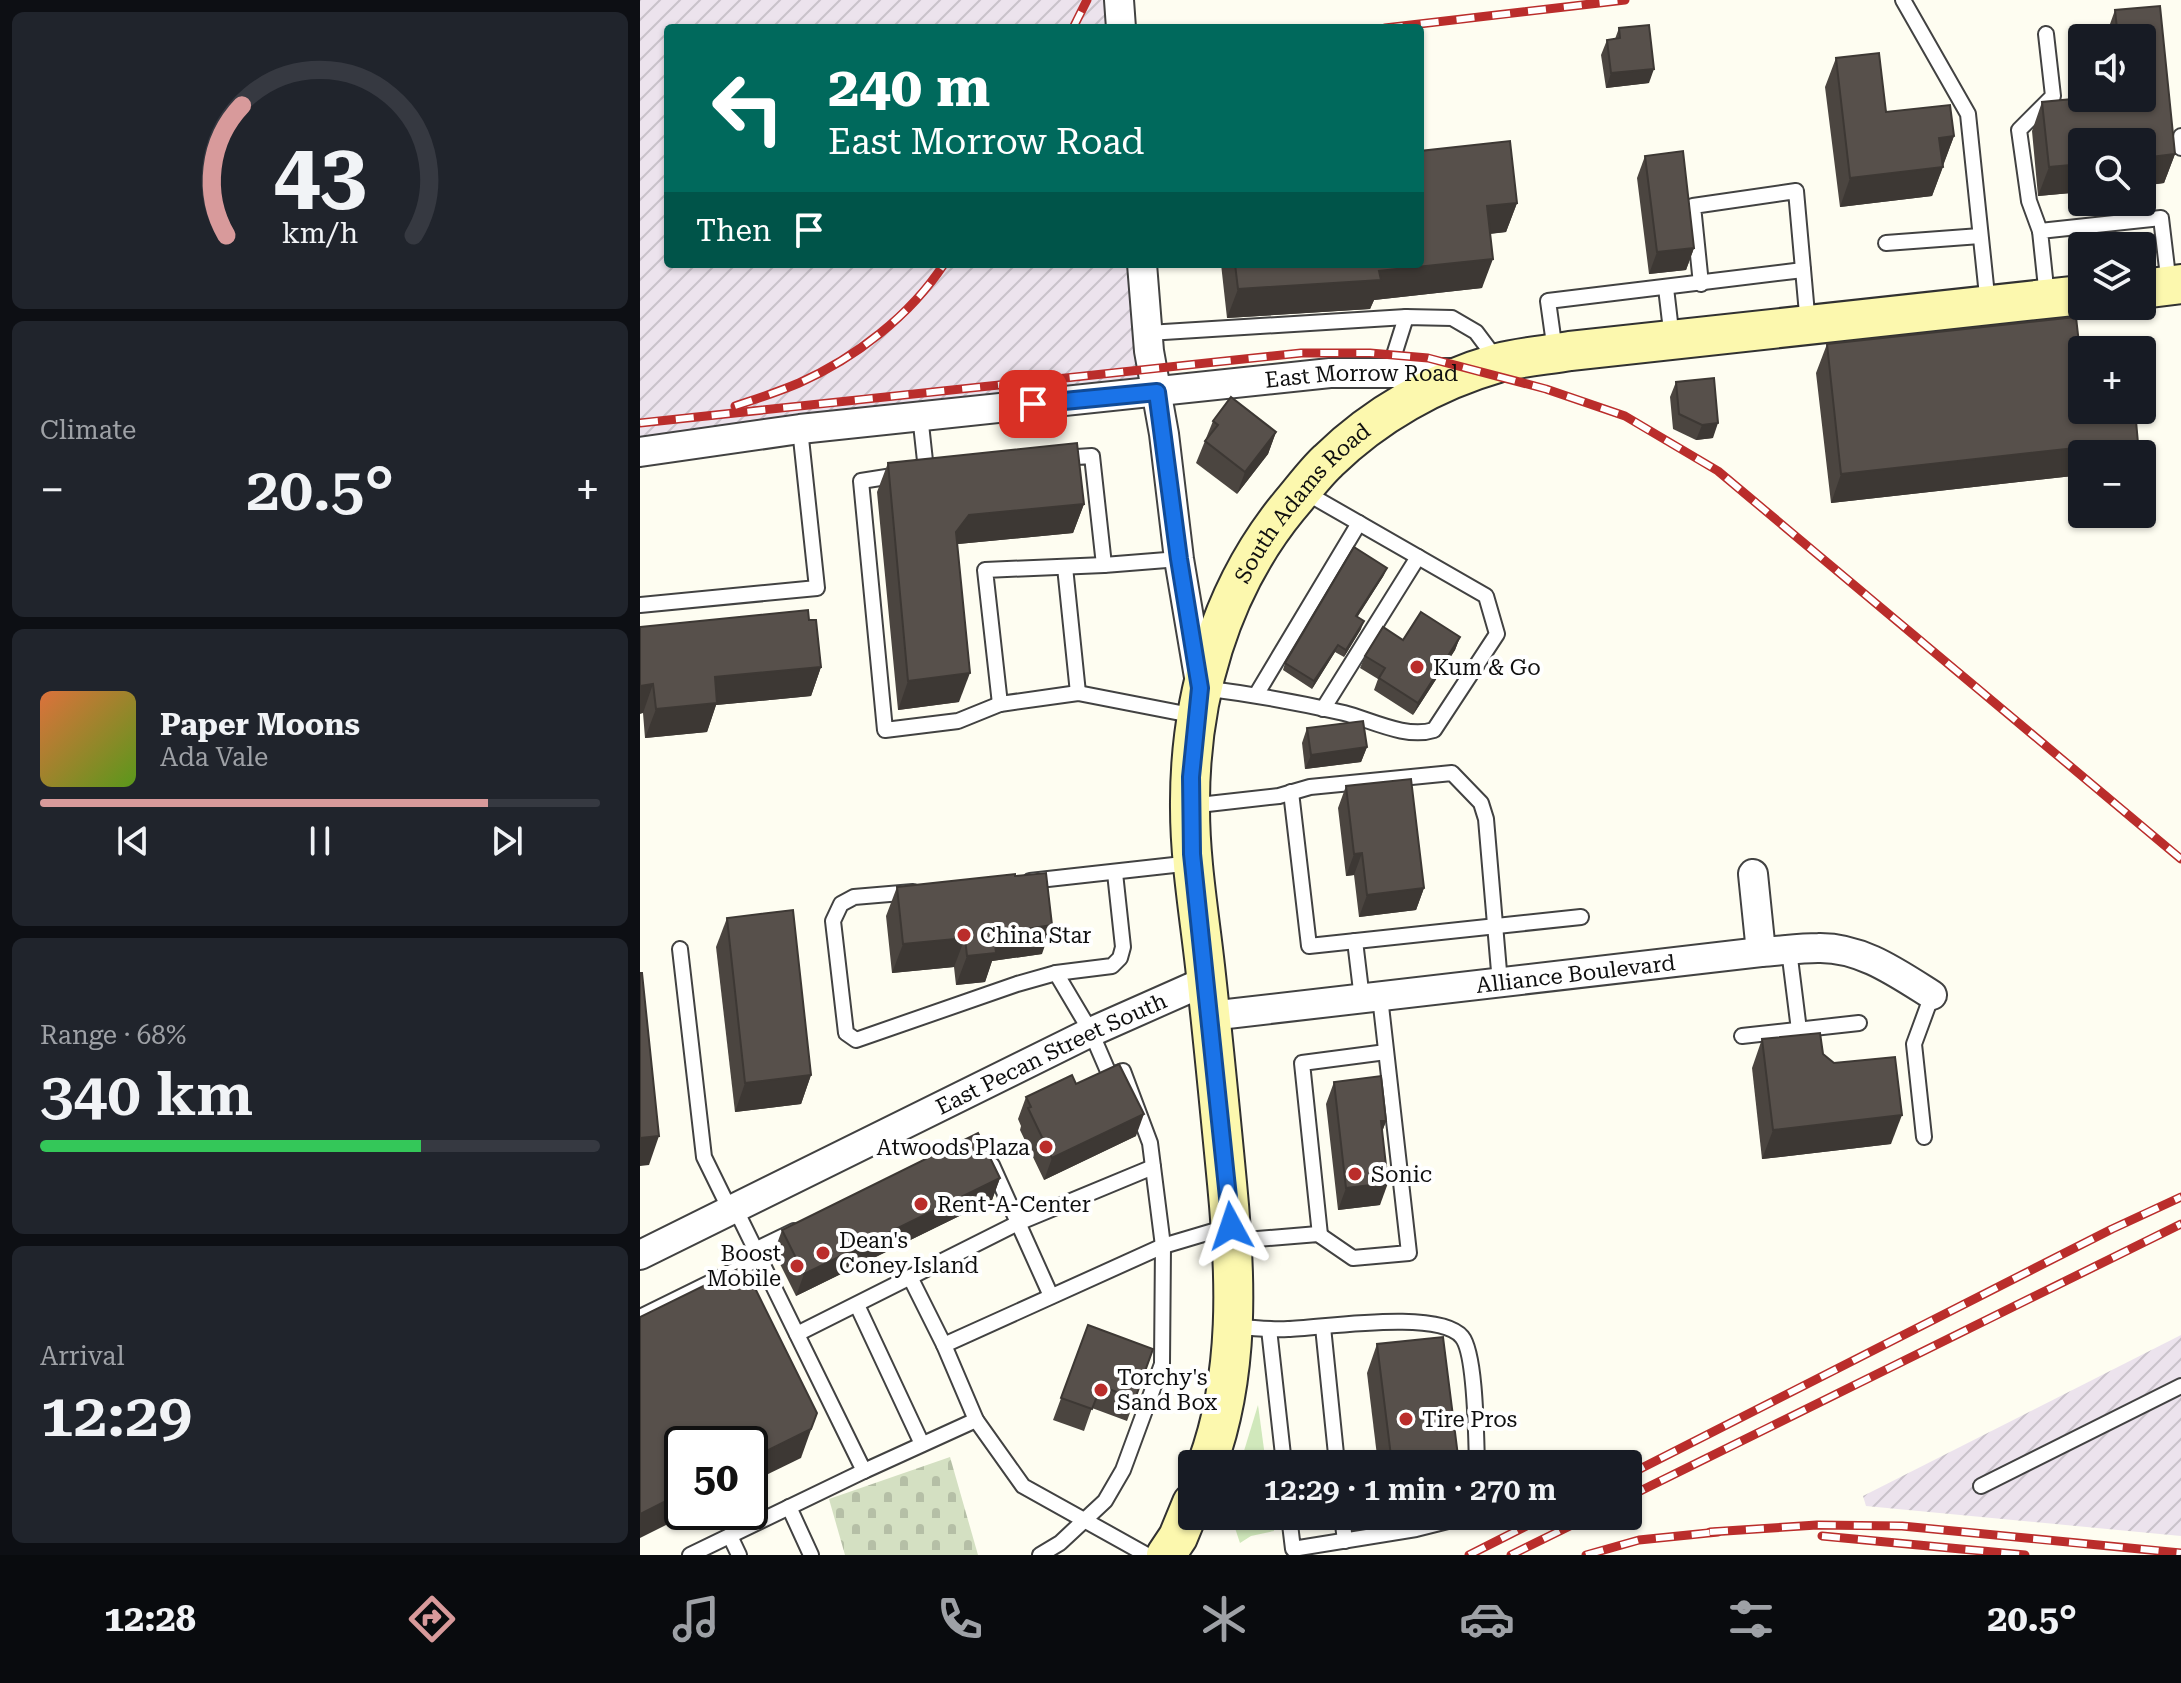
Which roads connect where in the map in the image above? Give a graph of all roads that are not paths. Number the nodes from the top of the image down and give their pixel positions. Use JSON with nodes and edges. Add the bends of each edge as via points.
{"nodes":[{"id":1,"x":1119,"y":0,"type":"edge"},
{"id":2,"x":1902,"y":0,"type":"edge"},
{"id":3,"x":1121,"y":24,"type":"edge"},
{"id":4,"x":2046,"y":34,"type":"dead end"},
{"id":5,"x":2181,"y":136,"type":"edge"},
{"id":6,"x":2181,"y":148,"type":"edge"},
{"id":7,"x":2040,"y":231,"type":"junction"},
{"id":8,"x":1980,"y":236,"type":"junction"},
{"id":9,"x":1886,"y":243,"type":"dead end"},
{"id":10,"x":1142,"y":268,"type":"edge"},
{"id":11,"x":1803,"y":270,"type":"junction"},
{"id":12,"x":1701,"y":284,"type":"junction"},
{"id":13,"x":2164,"y":286,"type":"edge"},
{"id":14,"x":1666,"y":288,"type":"junction"},
{"id":15,"x":2065,"y":297,"type":"edge"},
{"id":16,"x":1988,"y":305,"type":"junction"},
{"id":17,"x":1406,"y":317,"type":"junction"},
{"id":18,"x":1808,"y":325,"type":"junction"},
{"id":19,"x":1148,"y":333,"type":"junction"},
{"id":20,"x":1673,"y":340,"type":"junction"},
{"id":21,"x":1556,"y":354,"type":"junction"},
{"id":22,"x":1484,"y":368,"type":"junction"},
{"id":23,"x":1394,"y":373,"type":"junction"},
{"id":24,"x":1157,"y":392,"type":"junction"},
{"id":25,"x":920,"y":415,"type":"junction"},
{"id":26,"x":800,"y":429,"type":"junction"},
{"id":27,"x":640,"y":452,"type":"edge"},
{"id":28,"x":1047,"y":460,"type":"edge"},
{"id":29,"x":1302,"y":491,"type":"junction"},
{"id":30,"x":1359,"y":523,"type":"junction"},
{"id":31,"x":1418,"y":557,"type":"junction"},
{"id":32,"x":1179,"y":559,"type":"junction"},
{"id":33,"x":1104,"y":565,"type":"junction"},
{"id":34,"x":1065,"y":567,"type":"junction"},
{"id":35,"x":640,"y":605,"type":"edge"},
{"id":36,"x":1078,"y":693,"type":"junction"},
{"id":37,"x":1256,"y":695,"type":"junction"},
{"id":38,"x":1199,"y":702,"type":"junction"},
{"id":39,"x":1000,"y":704,"type":"junction"},
{"id":40,"x":1323,"y":709,"type":"junction"},
{"id":41,"x":1291,"y":792,"type":"junction"},
{"id":42,"x":1190,"y":807,"type":"junction"},
{"id":43,"x":1193,"y":863,"type":"junction"},
{"id":44,"x":1115,"y":873,"type":"junction"},
{"id":45,"x":1753,"y":874,"type":"dead end"},
{"id":46,"x":1008,"y":883,"type":"edge"},
{"id":47,"x":931,"y":890,"type":"edge"},
{"id":48,"x":1581,"y":917,"type":"dead end"},
{"id":49,"x":1495,"y":926,"type":"junction"},
{"id":50,"x":1355,"y":941,"type":"junction"},
{"id":51,"x":680,"y":949,"type":"dead end"},
{"id":52,"x":1775,"y":951,"type":"junction"},
{"id":53,"x":1056,"y":973,"type":"junction"},
{"id":54,"x":1500,"y":983,"type":"junction"},
{"id":55,"x":1932,"y":995,"type":"joint"},
{"id":56,"x":1371,"y":998,"type":"junction"},
{"id":57,"x":1208,"y":999,"type":"junction"},
{"id":58,"x":1859,"y":1023,"type":"dead end"},
{"id":59,"x":1799,"y":1030,"type":"junction"},
{"id":60,"x":1091,"y":1032,"type":"junction"},
{"id":61,"x":1742,"y":1036,"type":"dead end"},
{"id":62,"x":1386,"y":1052,"type":"junction"},
{"id":63,"x":1924,"y":1137,"type":"dead end"},
{"id":64,"x":986,"y":1153,"type":"edge"},
{"id":65,"x":1153,"y":1167,"type":"junction"},
{"id":66,"x":732,"y":1209,"type":"junction"},
{"id":67,"x":812,"y":1222,"type":"edge"},
{"id":68,"x":1018,"y":1223,"type":"junction"},
{"id":69,"x":1232,"y":1234,"type":"junction"},
{"id":70,"x":1320,"y":1235,"type":"junction"},
{"id":71,"x":1163,"y":1246,"type":"junction"},
{"id":72,"x":758,"y":1254,"type":"junction"},
{"id":73,"x":640,"y":1255,"type":"edge"},
{"id":74,"x":910,"y":1277,"type":"junction"},
{"id":75,"x":1051,"y":1296,"type":"junction"},
{"id":76,"x":857,"y":1305,"type":"junction"},
{"id":77,"x":640,"y":1317,"type":"edge"},
{"id":78,"x":1323,"y":1327,"type":"junction"},
{"id":79,"x":1250,"y":1328,"type":"junction"},
{"id":80,"x":797,"y":1334,"type":"junction"},
{"id":81,"x":944,"y":1345,"type":"junction"},
{"id":82,"x":2181,"y":1386,"type":"edge"},
{"id":83,"x":976,"y":1420,"type":"junction"},
{"id":84,"x":922,"y":1444,"type":"junction"},
{"id":85,"x":1211,"y":1450,"type":"edge"},
{"id":86,"x":1280,"y":1450,"type":"edge"},
{"id":87,"x":1336,"y":1450,"type":"edge"},
{"id":88,"x":1476,"y":1450,"type":"edge"},
{"id":89,"x":864,"y":1471,"type":"junction"},
{"id":90,"x":1981,"y":1486,"type":"dead end"},
{"id":91,"x":789,"y":1507,"type":"junction"},
{"id":92,"x":1086,"y":1521,"type":"junction"},
{"id":93,"x":1181,"y":1530,"type":"edge"},
{"id":94,"x":1291,"y":1530,"type":"edge"},
{"id":95,"x":1344,"y":1530,"type":"edge"},
{"id":96,"x":1410,"y":1530,"type":"edge"},
{"id":97,"x":730,"y":1536,"type":"junction"},
{"id":98,"x":1345,"y":1541,"type":"junction"},
{"id":99,"x":690,"y":1555,"type":"edge"},
{"id":100,"x":739,"y":1555,"type":"edge"},
{"id":101,"x":811,"y":1555,"type":"edge"},
{"id":102,"x":1040,"y":1555,"type":"edge"},
{"id":103,"x":1147,"y":1555,"type":"edge"},
{"id":104,"x":1166,"y":1555,"type":"edge"}],
"edges":[{"from":1,"to":3,"type":"street"},
{"from":2,"to":8,"type":"lane","via":[[1968,114]]},
{"from":4,"to":7,"type":"lane","via":[[2053,96],[2019,130],[2029,201]]},
{"from":5,"to":6,"type":"lane"},
{"from":7,"to":13,"type":"lane","via":[[2161,218]]},
{"from":7,"to":15,"type":"lane"},
{"from":8,"to":9,"type":"lane"},
{"from":8,"to":16,"type":"lane"},
{"from":10,"to":19,"type":"street","name":"South Adams Road"},
{"from":11,"to":12,"type":"lane"},
{"from":11,"to":12,"type":"lane","via":[[1796,191],[1693,206]]},
{"from":11,"to":18,"type":"lane"},
{"from":12,"to":14,"type":"lane"},
{"from":14,"to":20,"type":"lane"},
{"from":14,"to":21,"type":"lane","via":[[1548,301]]},
{"from":15,"to":16,"type":"main road","name":"East Morrow Road"},
{"from":16,"to":18,"type":"main road","name":"East Morrow Road"},
{"from":17,"to":19,"type":"lane"},
{"from":17,"to":22,"type":"lane","via":[[1452,318],[1476,332]]},
{"from":17,"to":23,"type":"lane"},
{"from":18,"to":20,"type":"main road","name":"East Morrow Road"},
{"from":19,"to":24,"type":"street","name":"South Adams Road"},
{"from":20,"to":21,"type":"main road","name":"East Morrow Road"},
{"from":21,"to":22,"type":"main road","name":"East Morrow Road"},
{"from":22,"to":23,"type":"street","name":"East Morrow Road"},
{"from":22,"to":29,"type":"main road","name":"South Adams Road","via":[[1412,398],[1358,434]]},
{"from":23,"to":24,"type":"street","name":"East Morrow Road","via":[[1330,373]]},
{"from":24,"to":25,"type":"street","name":"East Morrow Road"},
{"from":24,"to":32,"type":"street","name":"South Adams Road"},
{"from":25,"to":26,"type":"street","name":"East Morrow Road"},
{"from":25,"to":39,"type":"lane","via":[[934,470],[861,481],[885,730],[958,721]]},
{"from":26,"to":27,"type":"street","name":"East Morrow Road"},
{"from":26,"to":35,"type":"lane","via":[[817,588]]},
{"from":28,"to":33,"type":"lane","via":[[1092,456]]},
{"from":29,"to":30,"type":"lane"},
{"from":29,"to":38,"type":"main road","name":"South Adams Road","via":[[1248,566],[1229,605]]},
{"from":30,"to":31,"type":"lane"},
{"from":30,"to":37,"type":"lane"},
{"from":31,"to":40,"type":"lane"},
{"from":31,"to":40,"type":"lane","via":[[1486,596],[1497,634],[1434,730],[1420,734]]},
{"from":32,"to":33,"type":"lane"},
{"from":32,"to":38,"type":"street","name":"South Adams Road"},
{"from":33,"to":34,"type":"lane"},
{"from":34,"to":36,"type":"lane"},
{"from":34,"to":39,"type":"lane","via":[[985,570]]},
{"from":36,"to":38,"type":"lane"},
{"from":36,"to":39,"type":"lane"},
{"from":37,"to":38,"type":"lane"},
{"from":37,"to":40,"type":"lane"},
{"from":38,"to":42,"type":"main road","name":"South Adams Road"},
{"from":41,"to":42,"type":"lane"},
{"from":41,"to":49,"type":"lane","via":[[1452,773],[1481,803],[1486,819]]},
{"from":41,"to":50,"type":"lane","via":[[1309,946]]},
{"from":42,"to":43,"type":"main road","name":"South Adams Road"},
{"from":43,"to":44,"type":"lane"},
{"from":43,"to":57,"type":"main road","name":"South Adams Road"},
{"from":44,"to":46,"type":"lane"},
{"from":44,"to":53,"type":"lane","via":[[1120,958],[1112,966]]},
{"from":45,"to":52,"type":"street"},
{"from":47,"to":53,"type":"lane","via":[[854,897],[841,904],[833,921],[846,1033],[856,1040]]},
{"from":48,"to":49,"type":"lane"},
{"from":49,"to":50,"type":"lane"},
{"from":49,"to":54,"type":"lane"},
{"from":50,"to":56,"type":"lane"},
{"from":51,"to":66,"type":"lane","via":[[704,1157]]},
{"from":52,"to":54,"type":"street","name":"Alliance Boulevard"},
{"from":52,"to":55,"type":"street","name":"Alliance Boulevard","via":[[1850,951]]},
{"from":52,"to":59,"type":"lane"},
{"from":53,"to":60,"type":"lane"},
{"from":54,"to":56,"type":"street","name":"Alliance Boulevard"},
{"from":55,"to":63,"type":"lane","via":[[1914,1044]]},
{"from":56,"to":57,"type":"street","name":"Alliance Boulevard"},
{"from":56,"to":62,"type":"lane"},
{"from":57,"to":60,"type":"street","name":"East Pecan Street South"},
{"from":57,"to":69,"type":"main road","name":"South Adams Road"},
{"from":58,"to":59,"type":"lane"},
{"from":59,"to":61,"type":"lane"},
{"from":60,"to":65,"type":"lane","via":[[1110,1076],[1123,1071],[1150,1143]]},
{"from":60,"to":66,"type":"street","name":"East Pecan Street South"},
{"from":62,"to":70,"type":"lane","via":[[1302,1063]]},
{"from":62,"to":70,"type":"lane","via":[[1409,1253],[1353,1258]]},
{"from":64,"to":68,"type":"lane"},
{"from":65,"to":68,"type":"lane"},
{"from":65,"to":71,"type":"lane"},
{"from":66,"to":72,"type":"lane"},
{"from":66,"to":73,"type":"street","name":"East Pecan Street South"},
{"from":67,"to":72,"type":"lane"},
{"from":68,"to":74,"type":"lane"},
{"from":68,"to":75,"type":"lane"},
{"from":69,"to":70,"type":"lane"},
{"from":69,"to":71,"type":"lane"},
{"from":69,"to":79,"type":"main road","name":"South Adams Road"},
{"from":71,"to":75,"type":"lane"},
{"from":71,"to":92,"type":"lane","via":[[1162,1364],[1123,1470]]},
{"from":72,"to":77,"type":"lane"},
{"from":72,"to":80,"type":"lane"},
{"from":74,"to":76,"type":"lane"},
{"from":74,"to":81,"type":"lane"},
{"from":75,"to":81,"type":"lane"},
{"from":76,"to":80,"type":"lane"},
{"from":76,"to":84,"type":"lane"},
{"from":78,"to":79,"type":"lane"},
{"from":78,"to":87,"type":"lane"},
{"from":78,"to":88,"type":"lane","via":[[1392,1321],[1439,1324],[1461,1336],[1469,1354]]},
{"from":79,"to":85,"type":"main road","name":"South Adams Road","via":[[1230,1366]]},
{"from":79,"to":86,"type":"lane"},
{"from":80,"to":89,"type":"lane"},
{"from":81,"to":83,"type":"lane"},
{"from":82,"to":90,"type":"lane"},
{"from":83,"to":84,"type":"lane"},
{"from":83,"to":92,"type":"lane","via":[[1023,1486]]},
{"from":84,"to":89,"type":"lane"},
{"from":89,"to":91,"type":"lane"},
{"from":91,"to":97,"type":"lane"},
{"from":91,"to":101,"type":"lane"},
{"from":92,"to":102,"type":"lane"},
{"from":92,"to":103,"type":"lane"},
{"from":93,"to":104,"type":"main road"},
{"from":94,"to":98,"type":"lane","via":[[1293,1549]]},
{"from":95,"to":98,"type":"lane"},
{"from":96,"to":98,"type":"lane"},
{"from":97,"to":99,"type":"lane"},
{"from":97,"to":100,"type":"lane"}]}
